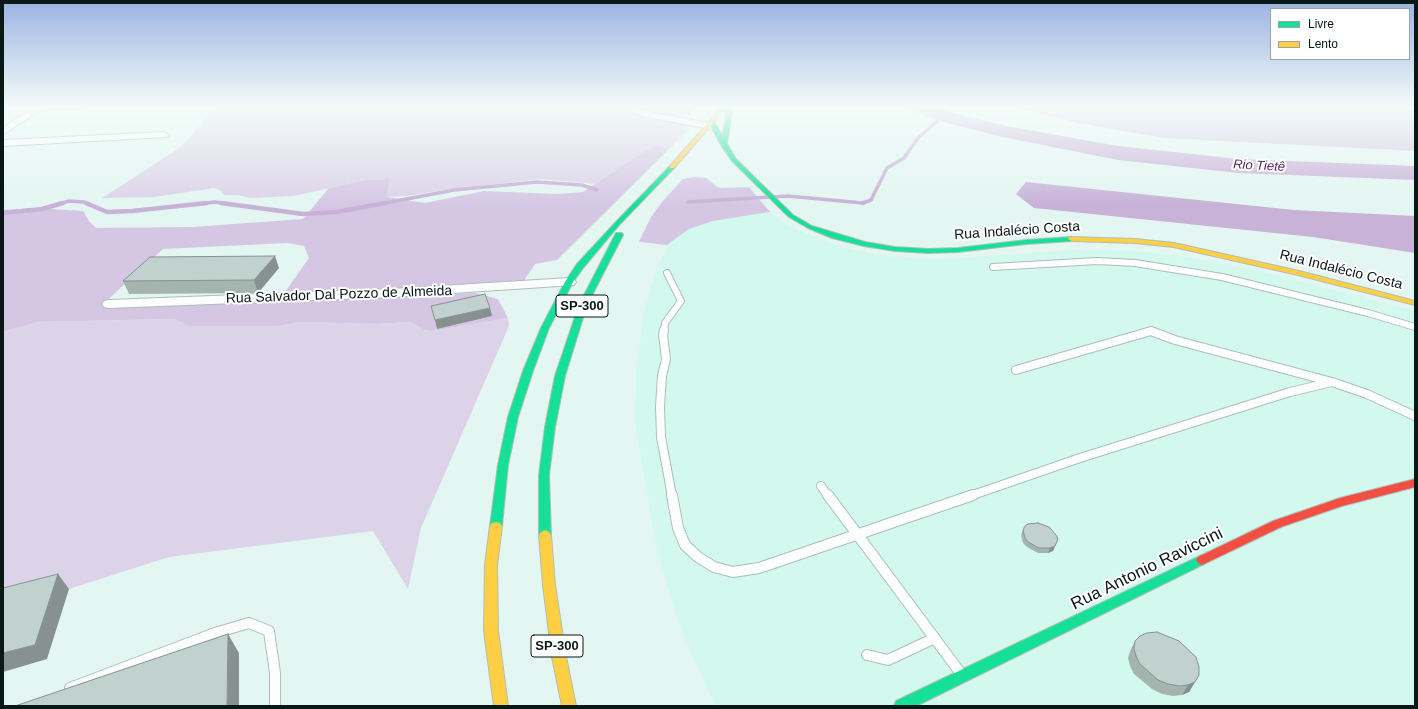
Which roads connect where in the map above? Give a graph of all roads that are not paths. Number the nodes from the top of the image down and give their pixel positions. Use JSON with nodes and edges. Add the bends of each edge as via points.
{"nodes":[{"id":1,"x":82,"y":139,"type":"edge"},
{"id":2,"x":697,"y":139,"type":"edge"},
{"id":3,"x":721,"y":139,"type":"edge"},
{"id":4,"x":725,"y":139,"type":"edge"},
{"id":5,"x":3,"y":143,"type":"edge"},
{"id":6,"x":724,"y":144,"type":"junction"},
{"id":7,"x":644,"y":198,"type":"junction"},
{"id":8,"x":993,"y":268,"type":"dead end"},
{"id":9,"x":667,"y":273,"type":"dead end"},
{"id":10,"x":568,"y":282,"type":"junction"},
{"id":11,"x":1415,"y":303,"type":"edge"},
{"id":12,"x":109,"y":304,"type":"dead end"},
{"id":13,"x":1415,"y":327,"type":"edge"},
{"id":14,"x":1016,"y":370,"type":"dead end"},
{"id":15,"x":1332,"y":382,"type":"junction"},
{"id":16,"x":1415,"y":416,"type":"edge"},
{"id":17,"x":1415,"y":483,"type":"edge"},
{"id":18,"x":821,"y":486,"type":"dead end"},
{"id":19,"x":858,"y":534,"type":"junction"},
{"id":20,"x":935,"y":638,"type":"junction"},
{"id":21,"x":867,"y":655,"type":"dead end"},
{"id":22,"x":963,"y":676,"type":"junction"},
{"id":23,"x":59,"y":692,"type":"edge"},
{"id":24,"x":275,"y":706,"type":"edge"},
{"id":25,"x":501,"y":706,"type":"edge"},
{"id":26,"x":569,"y":706,"type":"edge"},
{"id":27,"x":901,"y":706,"type":"edge"}],
"edges":[{"from":1,"to":5,"type":"street"},
{"from":2,"to":7,"type":"main road","number":"SP-300"},
{"from":3,"to":6,"type":"main road","name":"Rua Indalécio Costa"},
{"from":4,"to":6,"type":"main road"},
{"from":6,"to":11,"type":"main road","name":"Rua Indalécio Costa","via":[[734,160],[791,216],[810,227],[864,244],[928,251],[1068,239],[1174,245],[1299,273]]},
{"from":7,"to":10,"type":"main road","number":"SP-300","via":[[602,241]]},
{"from":7,"to":26,"type":"main road","number":"SP-300","via":[[616,240],[583,305],[560,376],[550,427],[544,475],[544,527],[559,657]]},
{"from":8,"to":13,"type":"lane","via":[[1097,261],[1135,263],[1222,277]]},
{"from":9,"to":19,"type":"lane","via":[[681,301],[665,323],[663,335],[666,358],[660,406],[661,437],[678,528],[685,545],[714,567],[733,572],[759,568]]},
{"from":10,"to":12,"type":"street","name":"Rua Salvador Dal Pozzo de Almeida","via":[[399,293]]},
{"from":10,"to":25,"type":"main road","number":"SP-300","via":[[545,328],[528,371],[513,417],[504,465],[491,565],[491,631]]},
{"from":14,"to":15,"type":"lane","via":[[1151,331],[1175,340]]},
{"from":15,"to":16,"type":"lane","via":[[1367,394]]},
{"from":15,"to":19,"type":"lane","via":[[1290,392],[1080,458]]},
{"from":17,"to":22,"type":"main road","name":"Rua Antonio Raviccini","via":[[1340,502],[1276,524]]},
{"from":18,"to":19,"type":"lane"},
{"from":19,"to":20,"type":"lane"},
{"from":20,"to":21,"type":"lane","via":[[888,660]]},
{"from":20,"to":22,"type":"lane"},
{"from":22,"to":27,"type":"main road","name":"Rua Antonio Raviccini"},
{"from":23,"to":24,"type":"lane","via":[[215,633],[249,623],[270,631],[275,673]]}]}
